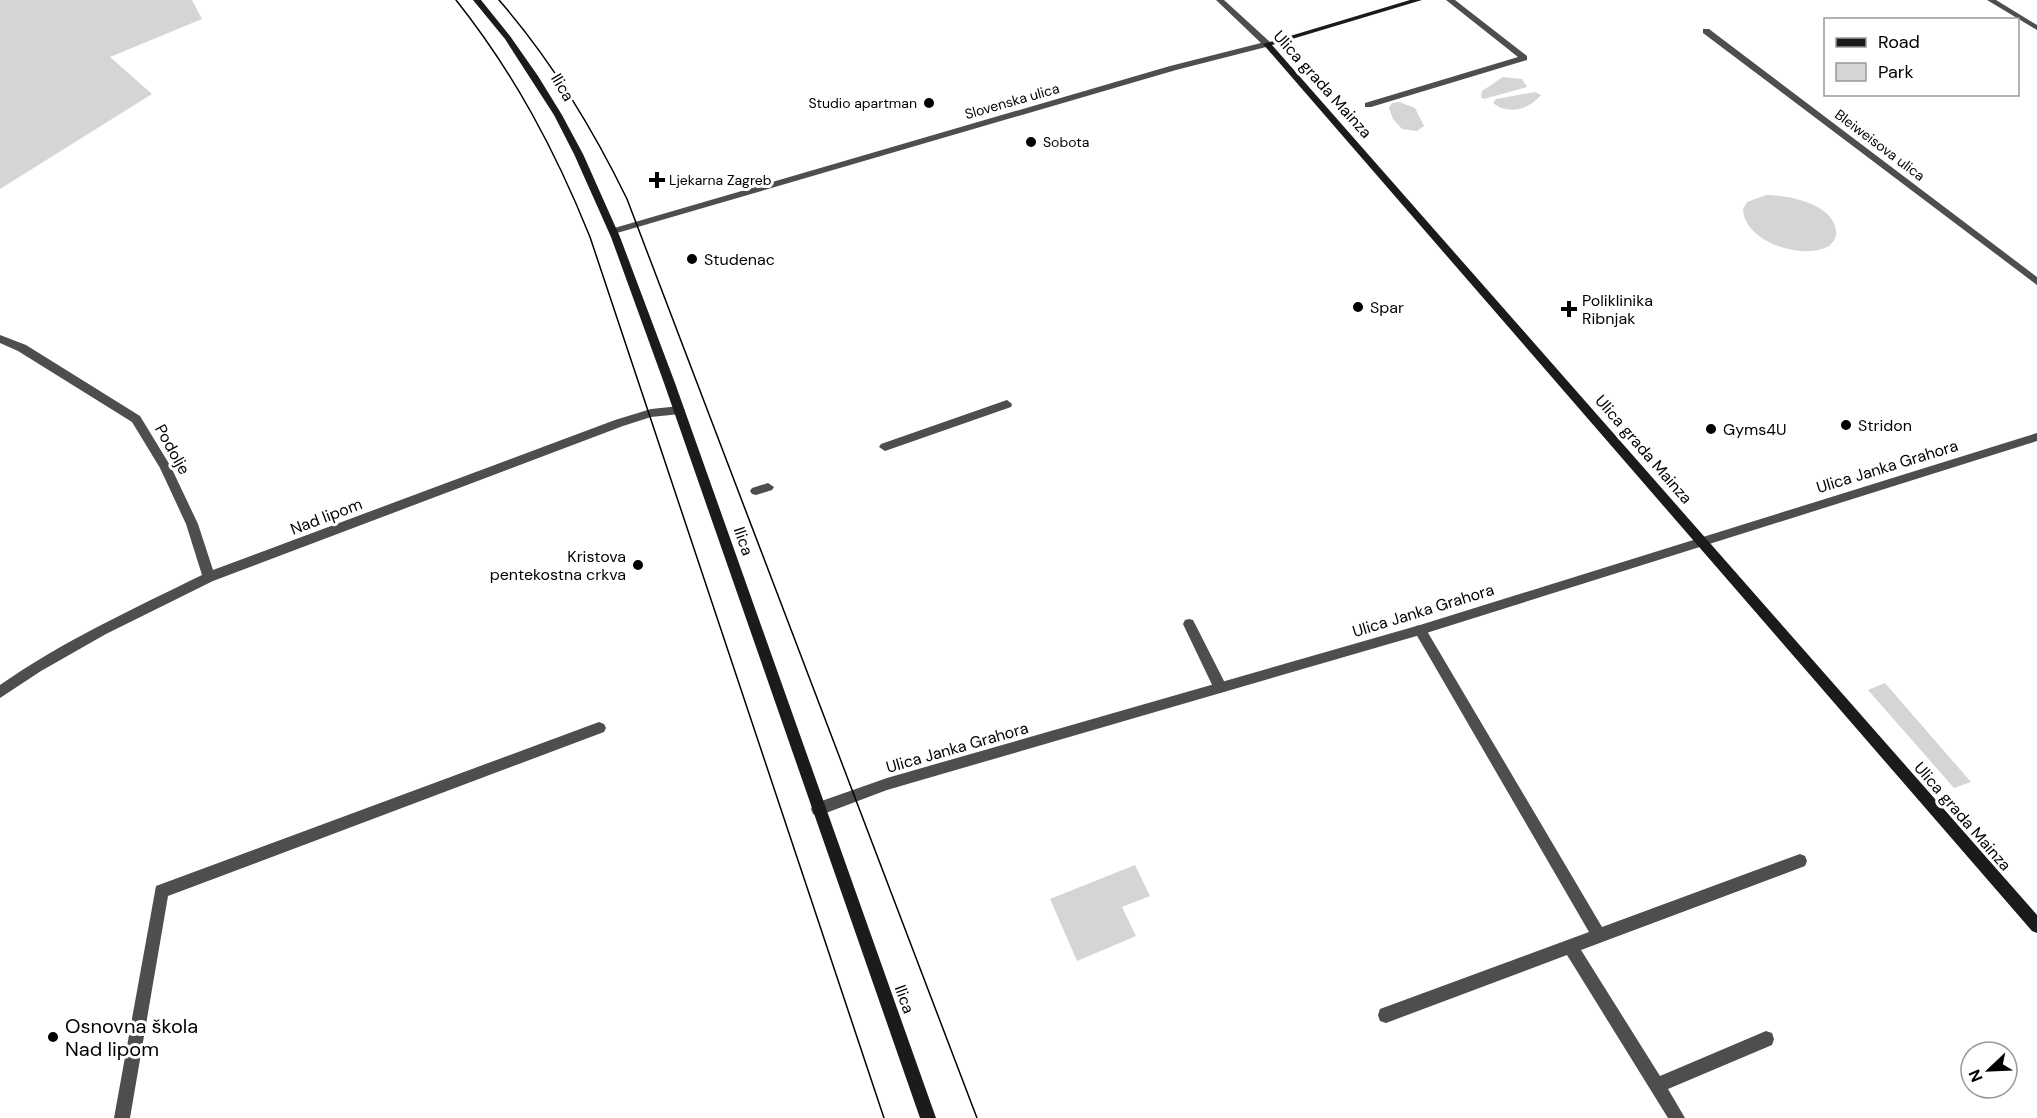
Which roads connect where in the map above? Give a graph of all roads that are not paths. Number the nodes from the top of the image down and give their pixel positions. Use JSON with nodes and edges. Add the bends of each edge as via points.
{"nodes":[{"id":1,"x":477,"y":0,"type":"edge"},
{"id":2,"x":1220,"y":0,"type":"edge"},
{"id":3,"x":1418,"y":0,"type":"edge"},
{"id":4,"x":1450,"y":0,"type":"edge"},
{"id":5,"x":1991,"y":0,"type":"edge"},
{"id":6,"x":2037,"y":28,"type":"edge"},
{"id":7,"x":1706,"y":31,"type":"dead end"},
{"id":8,"x":1267,"y":44,"type":"junction"},
{"id":9,"x":1368,"y":105,"type":"dead end"},
{"id":10,"x":614,"y":231,"type":"junction"},
{"id":11,"x":2037,"y":282,"type":"edge"},
{"id":12,"x":0,"y":339,"type":"edge"},
{"id":13,"x":1008,"y":404,"type":"dead end"},
{"id":14,"x":680,"y":410,"type":"junction"},
{"id":15,"x":2037,"y":437,"type":"edge"},
{"id":16,"x":885,"y":447,"type":"dead end"},
{"id":17,"x":768,"y":487,"type":"dead end"},
{"id":18,"x":756,"y":491,"type":"dead end"},
{"id":19,"x":1702,"y":541,"type":"junction"},
{"id":20,"x":209,"y":577,"type":"junction"},
{"id":21,"x":1189,"y":624,"type":"dead end"},
{"id":22,"x":1420,"y":630,"type":"junction"},
{"id":23,"x":1220,"y":687,"type":"junction"},
{"id":24,"x":0,"y":692,"type":"edge"},
{"id":25,"x":599,"y":728,"type":"dead end"},
{"id":26,"x":818,"y":809,"type":"junction"},
{"id":27,"x":1800,"y":861,"type":"dead end"},
{"id":28,"x":2037,"y":926,"type":"edge"},
{"id":29,"x":1599,"y":936,"type":"junction"},
{"id":30,"x":1570,"y":946,"type":"junction"},
{"id":31,"x":1386,"y":1015,"type":"dead end"},
{"id":32,"x":1766,"y":1039,"type":"dead end"},
{"id":33,"x":1657,"y":1086,"type":"junction"},
{"id":34,"x":122,"y":1118,"type":"edge"},
{"id":35,"x":928,"y":1118,"type":"edge"},
{"id":36,"x":1677,"y":1118,"type":"edge"}],
"edges":[{"from":1,"to":10,"type":"main road","name":"Ilica","via":[[538,80],[575,142]]},
{"from":2,"to":8,"type":"street","name":"Ulica grada Mainza"},
{"from":3,"to":8,"type":"main road","name":"Slovenska ulica"},
{"from":4,"to":9,"type":"street","via":[[1524,58]]},
{"from":5,"to":6,"type":"street"},
{"from":7,"to":11,"type":"street","name":"Bleiweisova ulica"},
{"from":8,"to":10,"type":"street","name":"Slovenska ulica"},
{"from":8,"to":19,"type":"main road","name":"Ulica grada Mainza"},
{"from":10,"to":14,"type":"main road","name":"Ilica"},
{"from":12,"to":20,"type":"street","name":"Podolje","via":[[22,348],[136,419],[188,514]]},
{"from":13,"to":16,"type":"street"},
{"from":14,"to":20,"type":"street","name":"Nad lipom","via":[[651,413],[619,423]]},
{"from":14,"to":26,"type":"main road","name":"Ilica"},
{"from":15,"to":19,"type":"street","name":"Ulica Janka Grahora"},
{"from":17,"to":18,"type":"street"},
{"from":19,"to":22,"type":"street","name":"Ulica Janka Grahora"},
{"from":19,"to":28,"type":"main road","name":"Ulica grada Mainza"},
{"from":20,"to":24,"type":"street","name":"Nad lipom","via":[[102,630]]},
{"from":21,"to":23,"type":"street"},
{"from":22,"to":23,"type":"street","name":"Ulica Janka Grahora"},
{"from":22,"to":29,"type":"street"},
{"from":23,"to":26,"type":"street","name":"Ulica Janka Grahora","via":[[887,784]]},
{"from":25,"to":34,"type":"street","via":[[161,891]]},
{"from":26,"to":35,"type":"main road","name":"Ilica"},
{"from":27,"to":29,"type":"street"},
{"from":29,"to":30,"type":"street"},
{"from":30,"to":31,"type":"street"},
{"from":30,"to":33,"type":"street"},
{"from":32,"to":33,"type":"street"},
{"from":33,"to":36,"type":"street"}]}
